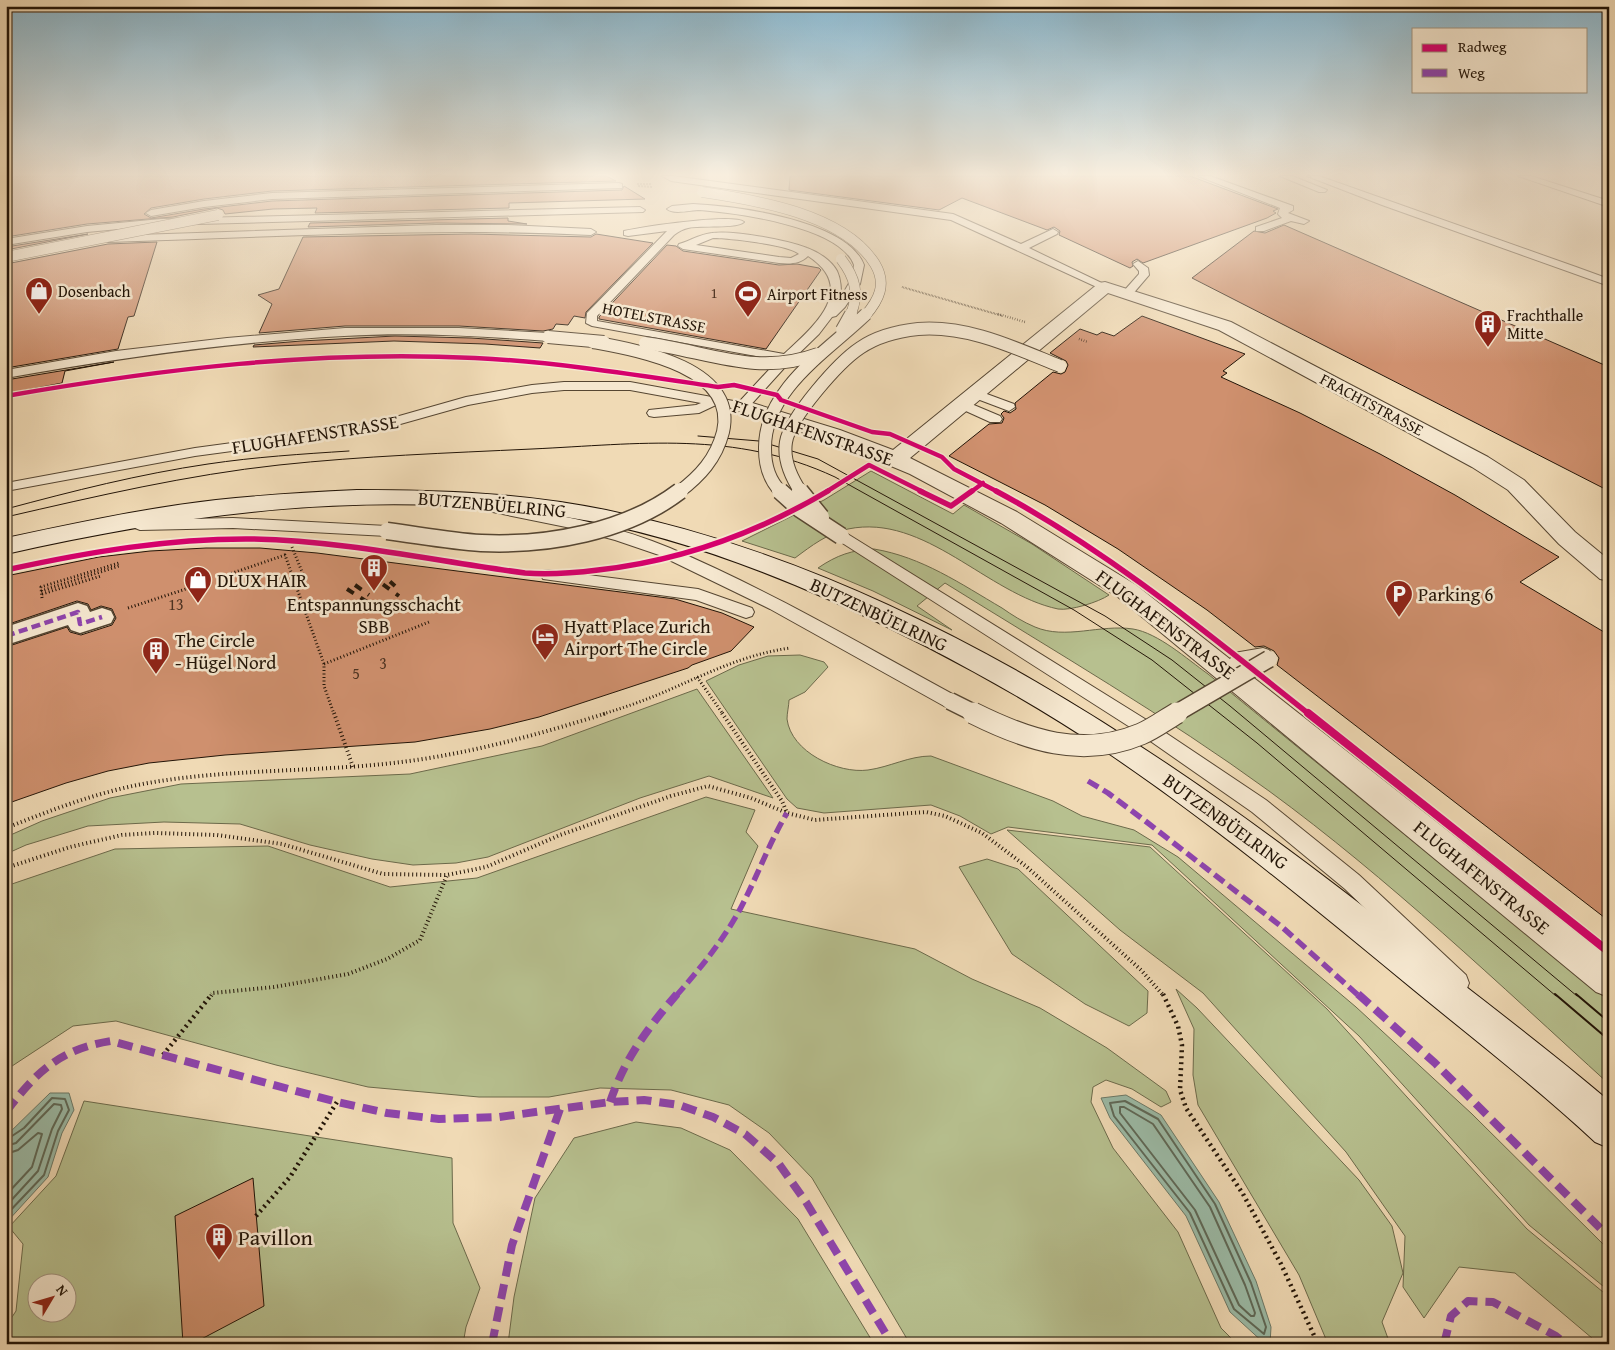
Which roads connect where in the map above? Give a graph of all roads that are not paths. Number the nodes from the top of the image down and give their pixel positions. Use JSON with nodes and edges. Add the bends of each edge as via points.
{"nodes":[{"id":1,"x":21,"y":239,"type":"edge"},
{"id":2,"x":25,"y":239,"type":"edge"},
{"id":3,"x":97,"y":239,"type":"edge"},
{"id":4,"x":112,"y":239,"type":"edge"},
{"id":5,"x":664,"y":239,"type":"edge"},
{"id":6,"x":698,"y":239,"type":"edge"},
{"id":7,"x":751,"y":239,"type":"edge"},
{"id":8,"x":810,"y":239,"type":"edge"},
{"id":9,"x":832,"y":239,"type":"edge"},
{"id":10,"x":852,"y":239,"type":"edge"},
{"id":11,"x":1001,"y":239,"type":"edge"},
{"id":12,"x":1039,"y":239,"type":"edge"},
{"id":13,"x":1488,"y":239,"type":"edge"},
{"id":14,"x":6,"y":242,"type":"edge"},
{"id":15,"x":660,"y":242,"type":"junction"},
{"id":16,"x":688,"y":246,"type":"junction"},
{"id":17,"x":1022,"y":248,"type":"junction"},
{"id":18,"x":804,"y":250,"type":"junction"},
{"id":19,"x":6,"y":253,"type":"edge"},
{"id":20,"x":6,"y":257,"type":"edge"},
{"id":21,"x":1138,"y":264,"type":"dead end"},
{"id":22,"x":1609,"y":283,"type":"edge"},
{"id":23,"x":1105,"y":287,"type":"junction"},
{"id":24,"x":1127,"y":294,"type":"junction"},
{"id":25,"x":823,"y":323,"type":"junction"},
{"id":26,"x":836,"y":339,"type":"junction"},
{"id":27,"x":593,"y":342,"type":"junction"},
{"id":28,"x":826,"y":350,"type":"junction"},
{"id":29,"x":1028,"y":351,"type":"junction"},
{"id":30,"x":787,"y":358,"type":"junction"},
{"id":31,"x":6,"y":374,"type":"edge"},
{"id":32,"x":969,"y":399,"type":"junction"},
{"id":33,"x":715,"y":400,"type":"junction"},
{"id":34,"x":742,"y":406,"type":"junction"},
{"id":35,"x":1009,"y":408,"type":"dead end"},
{"id":36,"x":654,"y":413,"type":"dead end"},
{"id":37,"x":995,"y":419,"type":"dead end"},
{"id":38,"x":895,"y":459,"type":"junction"},
{"id":39,"x":6,"y":487,"type":"edge"},
{"id":40,"x":433,"y":498,"type":"junction"},
{"id":41,"x":841,"y":536,"type":"junction"},
{"id":42,"x":38,"y":538,"type":"junction"},
{"id":43,"x":6,"y":546,"type":"edge"},
{"id":44,"x":1609,"y":573,"type":"edge"},
{"id":45,"x":549,"y":575,"type":"dead end"},
{"id":46,"x":746,"y":612,"type":"dead end"},
{"id":47,"x":102,"y":617,"type":"dead end"},
{"id":48,"x":6,"y":636,"type":"edge"},
{"id":49,"x":1230,"y":673,"type":"junction"},
{"id":50,"x":1609,"y":980,"type":"edge"},
{"id":51,"x":1603,"y":1122,"type":"edge"}],
"edges":[{"from":1,"to":14,"type":"lane"},
{"from":2,"to":14,"type":"lane"},
{"from":3,"to":20,"type":"lane","bridge":true},
{"from":4,"to":19,"type":"lane"},
{"from":5,"to":15,"type":"lane","name":"HOTELSTRASSE"},
{"from":6,"to":16,"type":"lane"},
{"from":7,"to":18,"type":"lane"},
{"from":8,"to":26,"type":"lane","bridge":true,"via":[[841,259],[851,271],[856,295],[854,310]]},
{"from":9,"to":25,"type":"lane","via":[[857,260],[859,266],[846,298]]},
{"from":10,"to":26,"type":"lane","bridge":true,"via":[[878,267],[881,290],[865,316]]},
{"from":11,"to":17,"type":"lane"},
{"from":12,"to":17,"type":"lane"},
{"from":13,"to":22,"type":"lane"},
{"from":15,"to":16,"type":"lane"},
{"from":15,"to":30,"type":"lane","name":"HOTELSTRASSE","via":[[591,315],[592,323]]},
{"from":16,"to":18,"type":"lane","via":[[785,261],[799,259]]},
{"from":17,"to":23,"type":"lane"},
{"from":18,"to":25,"type":"lane","via":[[826,265],[834,278],[834,302]]},
{"from":21,"to":24,"type":"lane","via":[[1144,275]]},
{"from":23,"to":24,"type":"street","name":"FRACHTSTRASSE"},
{"from":23,"to":29,"type":"street"},
{"from":24,"to":44,"type":"street","name":"FRACHTSTRASSE","via":[[1225,326],[1480,462],[1516,485],[1567,538]]},
{"from":25,"to":30,"type":"lane"},
{"from":26,"to":28,"type":"lane","bridge":true},
{"from":27,"to":28,"type":"lane","bridge":true,"via":[[651,344],[766,365],[794,363]]},
{"from":27,"to":31,"type":"lane","bridge":true,"via":[[459,331],[345,332],[116,355]]},
{"from":27,"to":42,"type":"lane","bridge":true,"via":[[642,351],[694,373],[711,388],[724,414],[722,439],[712,459],[695,479],[633,517],[560,538],[495,543],[387,531],[212,522],[141,524]]},
{"from":28,"to":41,"type":"lane","bridge":true,"via":[[778,403],[766,428],[764,447],[768,471],[778,488],[802,510]]},
{"from":29,"to":32,"type":"street"},
{"from":29,"to":41,"type":"lane","bridge":true,"via":[[1061,365],[990,338],[942,329],[898,333],[871,342],[855,352],[805,404],[789,431],[786,446],[787,467],[800,490],[825,522]]},
{"from":30,"to":34,"type":"lane"},
{"from":32,"to":35,"type":"lane"},
{"from":32,"to":37,"type":"lane"},
{"from":32,"to":38,"type":"street"},
{"from":33,"to":34,"type":"lane","name":"FLUGHAFENSTRASSE"},
{"from":33,"to":36,"type":"lane","via":[[699,409]]},
{"from":33,"to":39,"type":"lane","name":"FLUGHAFENSTRASSE","via":[[621,385],[532,389],[466,402],[372,428],[185,454]]},
{"from":34,"to":38,"type":"street","name":"FLUGHAFENSTRASSE"},
{"from":38,"to":49,"type":"street","name":"FLUGHAFENSTRASSE","via":[[968,494],[1057,545],[1127,591]]},
{"from":40,"to":42,"type":"street","name":"BUTZENBÜELRING","via":[[356,496],[273,501]]},
{"from":40,"to":49,"type":"lane","bridge":true,"via":[[566,522],[664,551],[776,605],[999,727],[1028,739],[1064,746],[1120,742],[1142,734],[1266,656],[1240,658]]},
{"from":40,"to":51,"type":"street","name":"BUTZENBÜELRING","via":[[572,511],[701,542],[808,580],[970,658],[1072,716],[1150,766],[1306,880]]},
{"from":41,"to":51,"type":"lane","via":[[1177,748],[1259,806],[1352,882]]},
{"from":42,"to":43,"type":"street","name":"BUTZENBÜELRING"},
{"from":45,"to":46,"type":"lane","via":[[698,595]]},
{"from":47,"to":48,"type":"street","via":[[80,624],[78,612]]},
{"from":49,"to":50,"type":"street","name":"FLUGHAFENSTRASSE"}]}
